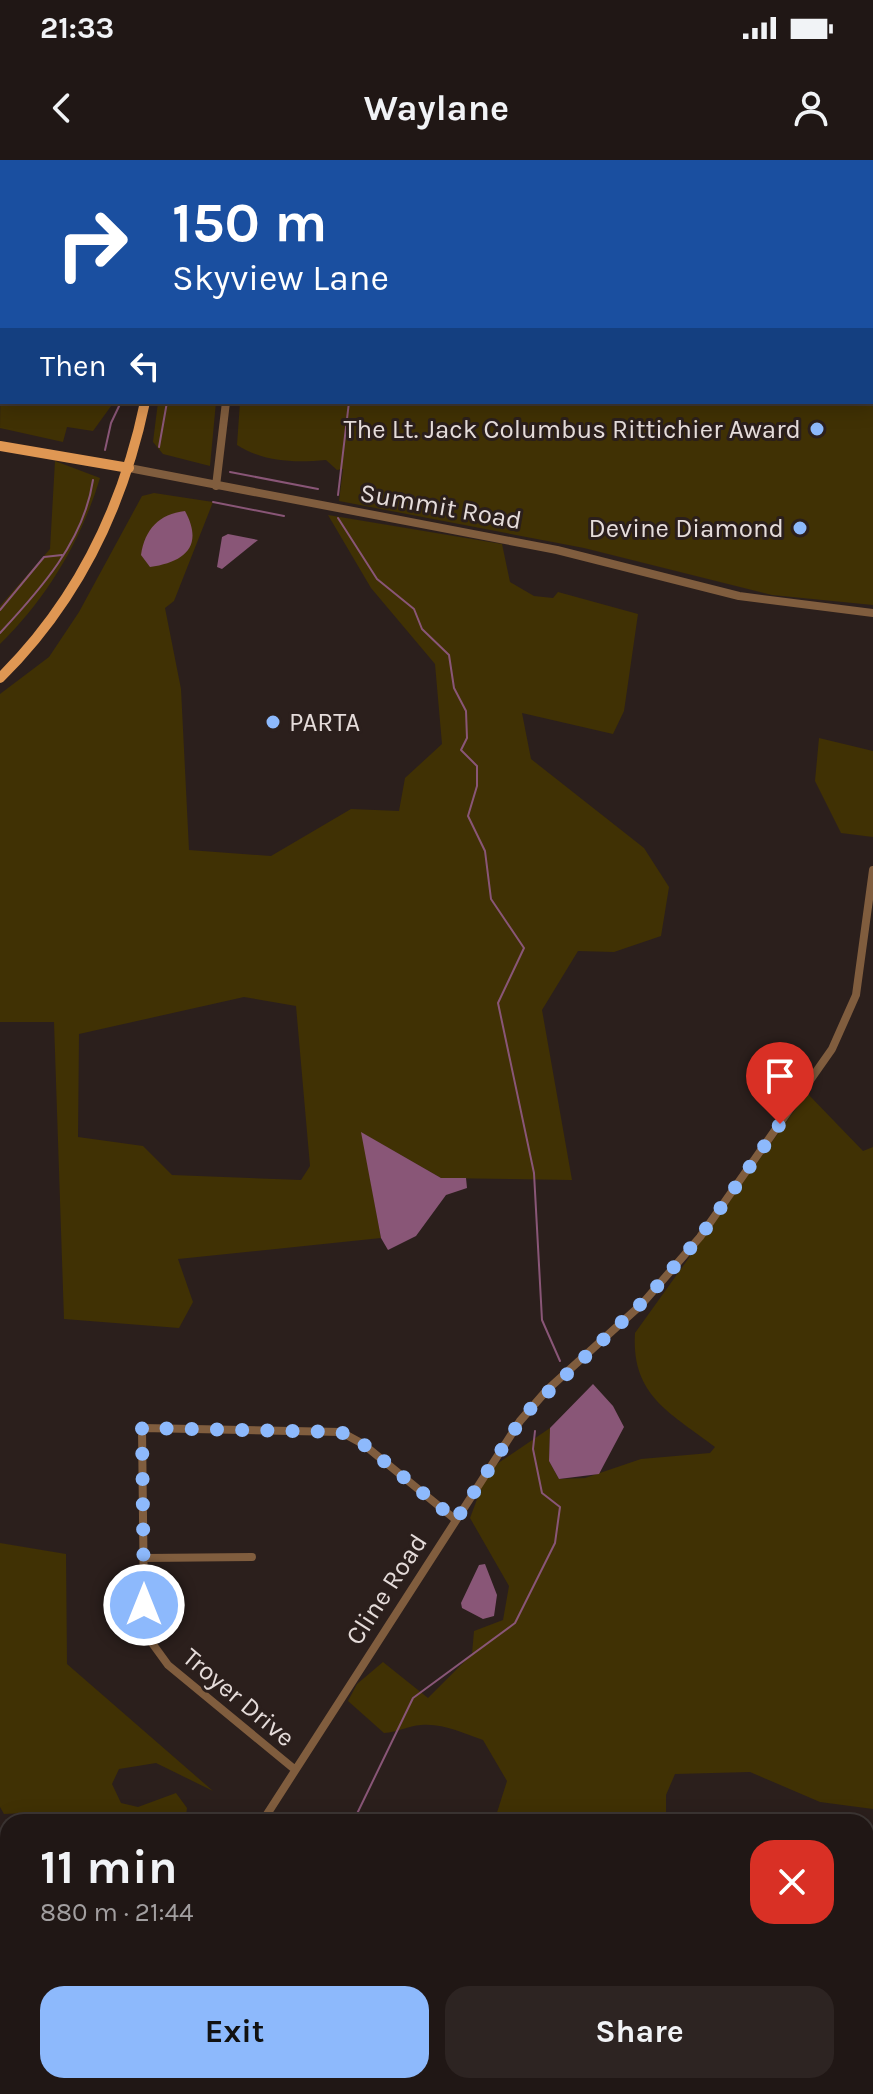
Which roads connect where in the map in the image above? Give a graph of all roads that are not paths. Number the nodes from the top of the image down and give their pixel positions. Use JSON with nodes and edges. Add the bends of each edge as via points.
{"nodes":[{"id":1,"x":145,"y":404,"type":"edge"},
{"id":2,"x":226,"y":404,"type":"edge"},
{"id":3,"x":0,"y":446,"type":"edge"},
{"id":4,"x":129,"y":468,"type":"junction"},
{"id":5,"x":216,"y":486,"type":"junction"},
{"id":6,"x":873,"y":613,"type":"edge"},
{"id":7,"x":0,"y":678,"type":"edge"},
{"id":8,"x":873,"y":870,"type":"edge"},
{"id":9,"x":456,"y":1520,"type":"junction"},
{"id":10,"x":252,"y":1557,"type":"dead end"},
{"id":11,"x":145,"y":1558,"type":"junction"},
{"id":12,"x":293,"y":1768,"type":"junction"},
{"id":13,"x":267,"y":1814,"type":"edge"}],
"edges":[{"from":1,"to":4,"type":"main road"},
{"from":2,"to":5,"type":"street"},
{"from":3,"to":4,"type":"main road","name":"Summit Road"},
{"from":4,"to":5,"type":"street","name":"Summit Road"},
{"from":4,"to":7,"type":"main road","via":[[74,587]]},
{"from":5,"to":6,"type":"street","name":"Summit Road","via":[[557,550],[739,596]]},
{"from":8,"to":9,"type":"street","name":"Cline Road","via":[[856,995],[832,1049],[700,1237],[642,1304],[524,1415]]},
{"from":9,"to":11,"type":"street","name":"Troyer Drive","via":[[363,1444],[333,1430],[147,1427],[141,1433]]},
{"from":9,"to":12,"type":"street","name":"Cline Road"},
{"from":10,"to":11,"type":"street"},
{"from":11,"to":12,"type":"street","name":"Troyer Drive","via":[[146,1623],[162,1659]]},
{"from":12,"to":13,"type":"street","name":"Cline Road"}]}
